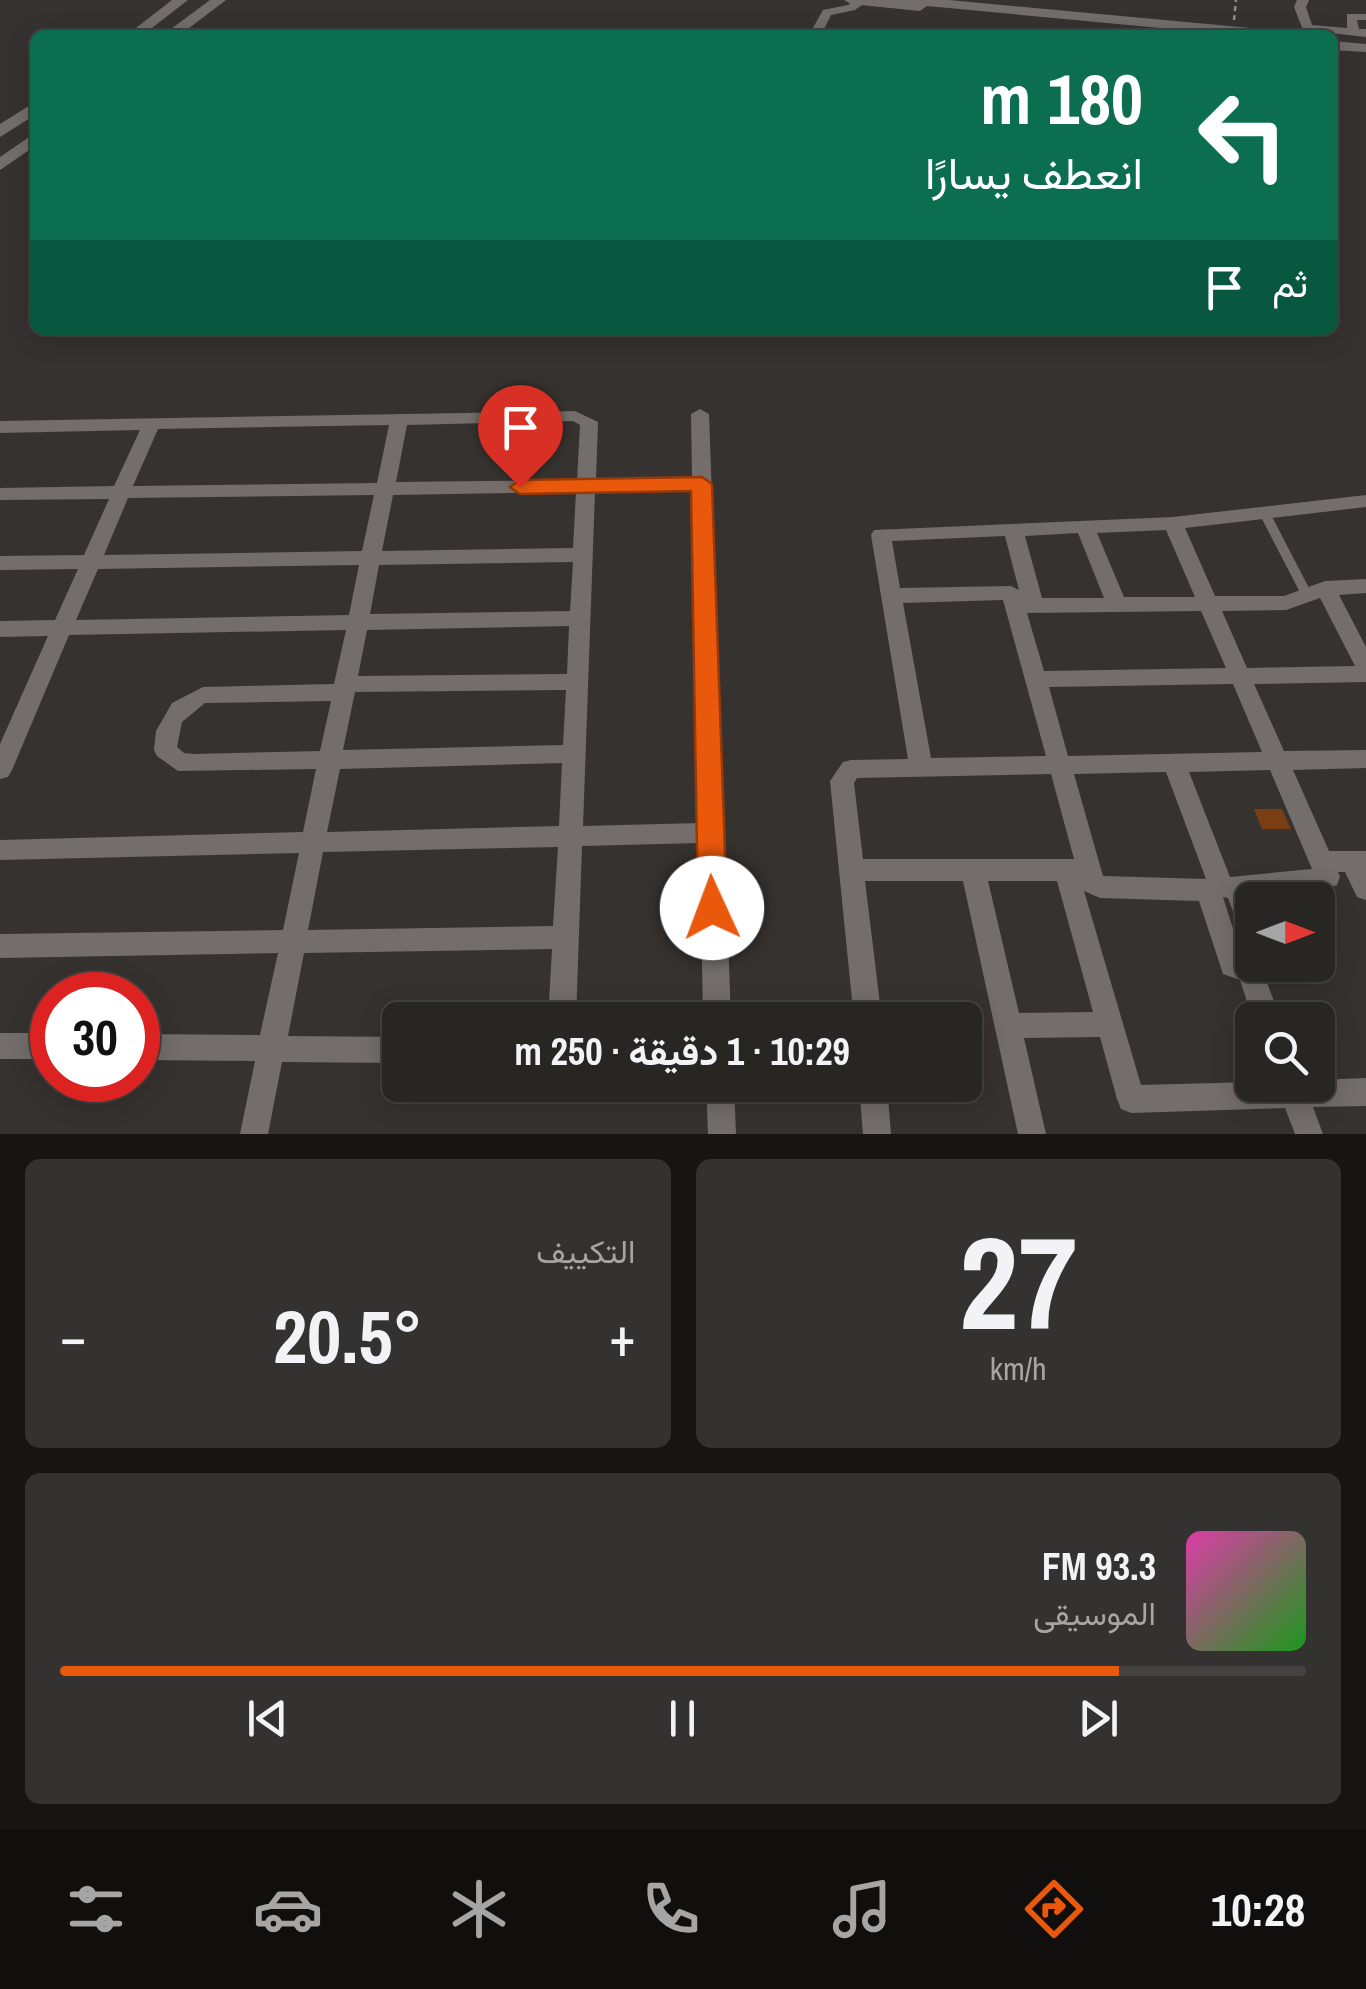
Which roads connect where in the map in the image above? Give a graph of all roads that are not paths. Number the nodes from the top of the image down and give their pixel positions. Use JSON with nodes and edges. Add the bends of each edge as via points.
{"nodes":[{"id":1,"x":181,"y":0,"type":"edge"},
{"id":2,"x":218,"y":0,"type":"edge"},
{"id":3,"x":851,"y":0,"type":"edge"},
{"id":4,"x":903,"y":0,"type":"edge"},
{"id":5,"x":1303,"y":0,"type":"edge"},
{"id":6,"x":863,"y":1,"type":"edge"},
{"id":7,"x":1366,"y":17,"type":"edge"},
{"id":8,"x":141,"y":30,"type":"edge"},
{"id":9,"x":177,"y":30,"type":"edge"},
{"id":10,"x":818,"y":30,"type":"edge"},
{"id":11,"x":1165,"y":30,"type":"edge"},
{"id":12,"x":1228,"y":30,"type":"edge"},
{"id":13,"x":1317,"y":30,"type":"edge"},
{"id":14,"x":1338,"y":34,"type":"edge"},
{"id":15,"x":1363,"y":39,"type":"edge"},
{"id":16,"x":1338,"y":41,"type":"edge"},
{"id":17,"x":30,"y":111,"type":"edge"},
{"id":18,"x":0,"y":132,"type":"edge"},
{"id":19,"x":30,"y":142,"type":"edge"},
{"id":20,"x":0,"y":165,"type":"edge"},
{"id":21,"x":700,"y":414,"type":"dead end"},
{"id":22,"x":399,"y":419,"type":"junction"},
{"id":23,"x":151,"y":424,"type":"junction"},
{"id":24,"x":0,"y":427,"type":"edge"},
{"id":25,"x":702,"y":484,"type":"junction"},
{"id":26,"x":588,"y":486,"type":"junction"},
{"id":27,"x":385,"y":488,"type":"junction"},
{"id":28,"x":121,"y":492,"type":"junction"},
{"id":29,"x":0,"y":494,"type":"edge"},
{"id":30,"x":1366,"y":500,"type":"edge"},
{"id":31,"x":1264,"y":512,"type":"junction"},
{"id":32,"x":1173,"y":523,"type":"junction"},
{"id":33,"x":1085,"y":527,"type":"junction"},
{"id":34,"x":1013,"y":529,"type":"junction"},
{"id":35,"x":585,"y":555,"type":"junction"},
{"id":36,"x":371,"y":558,"type":"junction"},
{"id":37,"x":91,"y":561,"type":"junction"},
{"id":38,"x":0,"y":562,"type":"edge"},
{"id":39,"x":1366,"y":586,"type":"edge"},
{"id":40,"x":1316,"y":592,"type":"junction"},
{"id":41,"x":890,"y":596,"type":"junction"},
{"id":42,"x":1208,"y":604,"type":"junction"},
{"id":43,"x":1117,"y":605,"type":"junction"},
{"id":44,"x":1025,"y":606,"type":"junction"},
{"id":45,"x":582,"y":618,"type":"junction"},
{"id":46,"x":358,"y":622,"type":"junction"},
{"id":47,"x":62,"y":628,"type":"junction"},
{"id":48,"x":0,"y":629,"type":"edge"},
{"id":49,"x":1366,"y":671,"type":"edge"},
{"id":50,"x":1239,"y":675,"type":"junction"},
{"id":51,"x":1035,"y":679,"type":"junction"},
{"id":52,"x":578,"y":682,"type":"junction"},
{"id":53,"x":344,"y":688,"type":"junction"},
{"id":54,"x":575,"y":754,"type":"junction"},
{"id":55,"x":330,"y":759,"type":"junction"},
{"id":56,"x":1366,"y":759,"type":"edge"},
{"id":57,"x":1277,"y":761,"type":"junction"},
{"id":58,"x":1174,"y":764,"type":"junction"},
{"id":59,"x":1058,"y":765,"type":"junction"},
{"id":60,"x":921,"y":767,"type":"junction"},
{"id":61,"x":0,"y":770,"type":"edge"},
{"id":62,"x":710,"y":833,"type":"junction"},
{"id":63,"x":571,"y":836,"type":"junction"},
{"id":64,"x":313,"y":842,"type":"junction"},
{"id":65,"x":0,"y":850,"type":"edge"},
{"id":66,"x":1321,"y":862,"type":"junction"},
{"id":67,"x":1360,"y":862,"type":"edge"},
{"id":68,"x":973,"y":869,"type":"junction"},
{"id":69,"x":853,"y":870,"type":"junction"},
{"id":70,"x":1078,"y":870,"type":"junction"},
{"id":71,"x":1222,"y":889,"type":"junction"},
{"id":72,"x":1366,"y":889,"type":"edge"},
{"id":73,"x":1235,"y":907,"type":"edge"},
{"id":74,"x":566,"y":937,"type":"junction"},
{"id":75,"x":293,"y":941,"type":"junction"},
{"id":76,"x":0,"y":946,"type":"edge"},
{"id":77,"x":1235,"y":966,"type":"edge"},
{"id":78,"x":563,"y":1002,"type":"edge"},
{"id":79,"x":716,"y":1002,"type":"edge"},
{"id":80,"x":866,"y":1002,"type":"edge"},
{"id":81,"x":1110,"y":1024,"type":"junction"},
{"id":82,"x":1008,"y":1026,"type":"junction"},
{"id":83,"x":0,"y":1046,"type":"edge"},
{"id":84,"x":30,"y":1046,"type":"edge"},
{"id":85,"x":160,"y":1047,"type":"edge"},
{"id":86,"x":271,"y":1048,"type":"junction"},
{"id":87,"x":382,"y":1050,"type":"edge"},
{"id":88,"x":1335,"y":1092,"type":"edge"},
{"id":89,"x":1366,"y":1092,"type":"edge"},
{"id":90,"x":1235,"y":1094,"type":"edge"},
{"id":91,"x":721,"y":1102,"type":"edge"},
{"id":92,"x":874,"y":1102,"type":"edge"},
{"id":93,"x":1296,"y":1102,"type":"edge"},
{"id":94,"x":254,"y":1134,"type":"edge"},
{"id":95,"x":722,"y":1134,"type":"edge"},
{"id":96,"x":877,"y":1134,"type":"edge"},
{"id":97,"x":1032,"y":1134,"type":"edge"},
{"id":98,"x":1309,"y":1134,"type":"edge"}],
"edges":[{"from":1,"to":8,"type":"street"},
{"from":2,"to":9,"type":"street"},
{"from":3,"to":6,"type":"street"},
{"from":4,"to":12,"type":"street"},
{"from":5,"to":13,"type":"street","via":[[1307,28]]},
{"from":6,"to":10,"type":"street","via":[[828,12]]},
{"from":6,"to":11,"type":"street"},
{"from":7,"to":15,"type":"street","via":[[1351,16]]},
{"from":14,"to":15,"type":"street"},
{"from":15,"to":16,"type":"street"},
{"from":17,"to":18,"type":"street"},
{"from":19,"to":20,"type":"street"},
{"from":21,"to":25,"type":"street"},
{"from":22,"to":23,"type":"street"},
{"from":22,"to":26,"type":"street","via":[[583,418],[591,427]]},
{"from":22,"to":27,"type":"street"},
{"from":23,"to":24,"type":"street"},
{"from":23,"to":28,"type":"street"},
{"from":25,"to":26,"type":"street"},
{"from":25,"to":62,"type":"street"},
{"from":26,"to":27,"type":"street"},
{"from":26,"to":35,"type":"street"},
{"from":27,"to":28,"type":"street"},
{"from":27,"to":36,"type":"street"},
{"from":28,"to":29,"type":"street"},
{"from":28,"to":37,"type":"street"},
{"from":30,"to":31,"type":"street"},
{"from":31,"to":32,"type":"street"},
{"from":31,"to":40,"type":"lane"},
{"from":32,"to":33,"type":"street"},
{"from":32,"to":42,"type":"street"},
{"from":33,"to":34,"type":"street"},
{"from":33,"to":43,"type":"street"},
{"from":34,"to":41,"type":"street","via":[[881,534]]},
{"from":34,"to":44,"type":"street"},
{"from":35,"to":36,"type":"street"},
{"from":35,"to":45,"type":"street"},
{"from":36,"to":37,"type":"street"},
{"from":36,"to":46,"type":"street"},
{"from":37,"to":38,"type":"street"},
{"from":37,"to":47,"type":"street"},
{"from":39,"to":40,"type":"street"},
{"from":40,"to":42,"type":"street","via":[[1291,602]]},
{"from":40,"to":49,"type":"street"},
{"from":41,"to":44,"type":"street","via":[[1010,592]]},
{"from":41,"to":60,"type":"street"},
{"from":42,"to":43,"type":"street"},
{"from":42,"to":50,"type":"street"},
{"from":43,"to":44,"type":"street"},
{"from":44,"to":51,"type":"street"},
{"from":45,"to":46,"type":"street"},
{"from":45,"to":52,"type":"street"},
{"from":46,"to":47,"type":"street"},
{"from":46,"to":53,"type":"street"},
{"from":47,"to":48,"type":"street"},
{"from":47,"to":61,"type":"street"},
{"from":49,"to":50,"type":"street"},
{"from":50,"to":51,"type":"street"},
{"from":50,"to":57,"type":"street"},
{"from":51,"to":59,"type":"street"},
{"from":52,"to":53,"type":"street"},
{"from":52,"to":54,"type":"street"},
{"from":53,"to":55,"type":"street"},
{"from":53,"to":55,"type":"street","via":[[203,695],[174,714],[164,744],[172,759],[185,763]]},
{"from":54,"to":55,"type":"street"},
{"from":54,"to":63,"type":"street"},
{"from":55,"to":64,"type":"street"},
{"from":56,"to":57,"type":"street"},
{"from":57,"to":58,"type":"street"},
{"from":57,"to":66,"type":"street"},
{"from":58,"to":59,"type":"street"},
{"from":58,"to":71,"type":"street"},
{"from":59,"to":60,"type":"street"},
{"from":59,"to":70,"type":"street"},
{"from":60,"to":69,"type":"street","via":[[846,772]]},
{"from":62,"to":63,"type":"street"},
{"from":62,"to":79,"type":"street"},
{"from":63,"to":64,"type":"street"},
{"from":63,"to":74,"type":"street"},
{"from":64,"to":65,"type":"street"},
{"from":64,"to":75,"type":"street"},
{"from":66,"to":67,"type":"street"},
{"from":66,"to":71,"type":"street","via":[[1327,880]]},
{"from":67,"to":72,"type":"street"},
{"from":68,"to":69,"type":"street"},
{"from":68,"to":70,"type":"street"},
{"from":68,"to":82,"type":"street"},
{"from":69,"to":80,"type":"street"},
{"from":70,"to":71,"type":"street","via":[[1100,887]]},
{"from":70,"to":81,"type":"street"},
{"from":71,"to":73,"type":"street"},
{"from":71,"to":77,"type":"street"},
{"from":74,"to":75,"type":"street"},
{"from":74,"to":78,"type":"street"},
{"from":75,"to":76,"type":"street"},
{"from":75,"to":86,"type":"street"},
{"from":81,"to":82,"type":"street"},
{"from":81,"to":90,"type":"street","via":[[1130,1099]]},
{"from":82,"to":97,"type":"street"},
{"from":83,"to":84,"type":"street"},
{"from":85,"to":86,"type":"street"},
{"from":86,"to":87,"type":"street"},
{"from":86,"to":94,"type":"street"},
{"from":88,"to":89,"type":"street"},
{"from":91,"to":95,"type":"street"},
{"from":92,"to":96,"type":"street"},
{"from":93,"to":98,"type":"street"}]}
